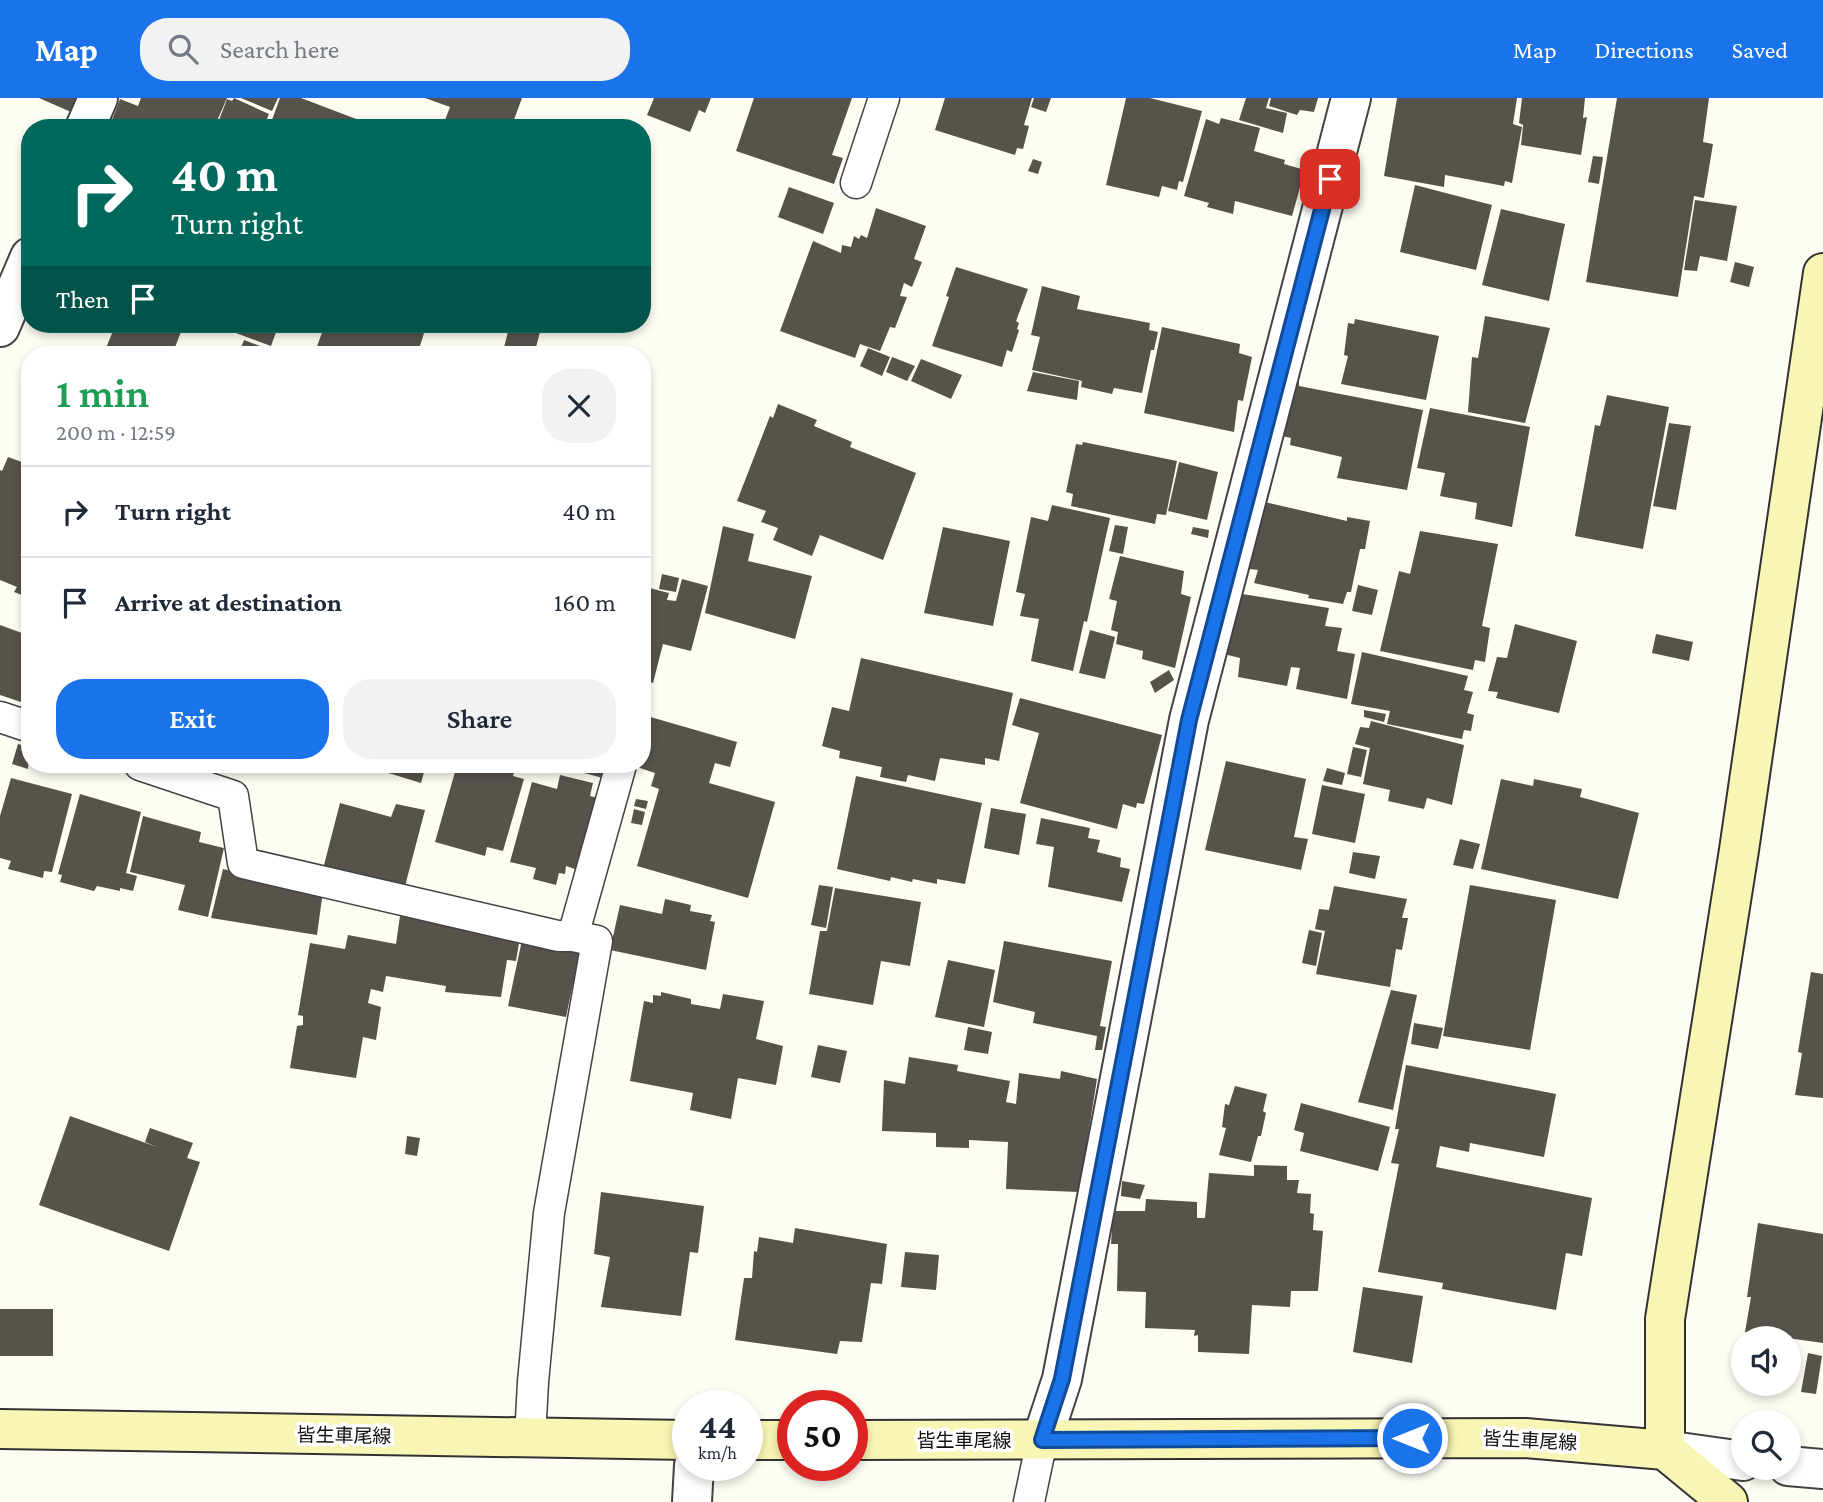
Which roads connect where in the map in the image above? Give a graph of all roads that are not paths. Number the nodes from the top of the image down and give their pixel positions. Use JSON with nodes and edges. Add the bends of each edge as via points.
{"nodes":[{"id":1,"x":98,"y":98,"type":"edge"},
{"id":2,"x":884,"y":98,"type":"edge"},
{"id":3,"x":1351,"y":98,"type":"edge"},
{"id":4,"x":89,"y":119,"type":"edge"},
{"id":5,"x":856,"y":183,"type":"dead end"},
{"id":6,"x":1823,"y":273,"type":"edge"},
{"id":7,"x":21,"y":278,"type":"edge"},
{"id":8,"x":0,"y":327,"type":"edge"},
{"id":9,"x":0,"y":717,"type":"edge"},
{"id":10,"x":21,"y":724,"type":"edge"},
{"id":11,"x":164,"y":773,"type":"edge"},
{"id":12,"x":619,"y":773,"type":"edge"},
{"id":13,"x":573,"y":936,"type":"junction"},
{"id":14,"x":0,"y":1429,"type":"edge"},
{"id":15,"x":530,"y":1438,"type":"junction"},
{"id":16,"x":672,"y":1440,"type":"edge"},
{"id":17,"x":868,"y":1440,"type":"edge"},
{"id":18,"x":1042,"y":1440,"type":"junction"},
{"id":19,"x":1665,"y":1450,"type":"junction"},
{"id":20,"x":1731,"y":1459,"type":"edge"},
{"id":21,"x":1801,"y":1467,"type":"edge"},
{"id":22,"x":1823,"y":1469,"type":"edge"},
{"id":23,"x":693,"y":1481,"type":"edge"},
{"id":24,"x":692,"y":1502,"type":"edge"},
{"id":25,"x":1029,"y":1502,"type":"edge"},
{"id":26,"x":1728,"y":1502,"type":"edge"}],
"edges":[{"from":1,"to":4,"type":"street"},
{"from":2,"to":5,"type":"lane"},
{"from":3,"to":18,"type":"street","via":[[1189,720],[1062,1379]]},
{"from":6,"to":19,"type":"main road","via":[[1665,1319]]},
{"from":7,"to":8,"type":"street"},
{"from":9,"to":10,"type":"lane"},
{"from":11,"to":13,"type":"lane","via":[[233,796],[243,863]]},
{"from":12,"to":13,"type":"lane"},
{"from":13,"to":15,"type":"lane","via":[[597,941],[549,1213]]},
{"from":14,"to":15,"type":"main road","name":"皆生車尾線"},
{"from":15,"to":16,"type":"main road","name":"皆生車尾線"},
{"from":17,"to":18,"type":"main road","name":"皆生車尾線"},
{"from":18,"to":19,"type":"main road","name":"皆生車尾線","via":[[1525,1438]]},
{"from":18,"to":25,"type":"lane"},
{"from":19,"to":20,"type":"street"},
{"from":19,"to":26,"type":"main road"},
{"from":21,"to":22,"type":"street"},
{"from":23,"to":24,"type":"street"}]}
